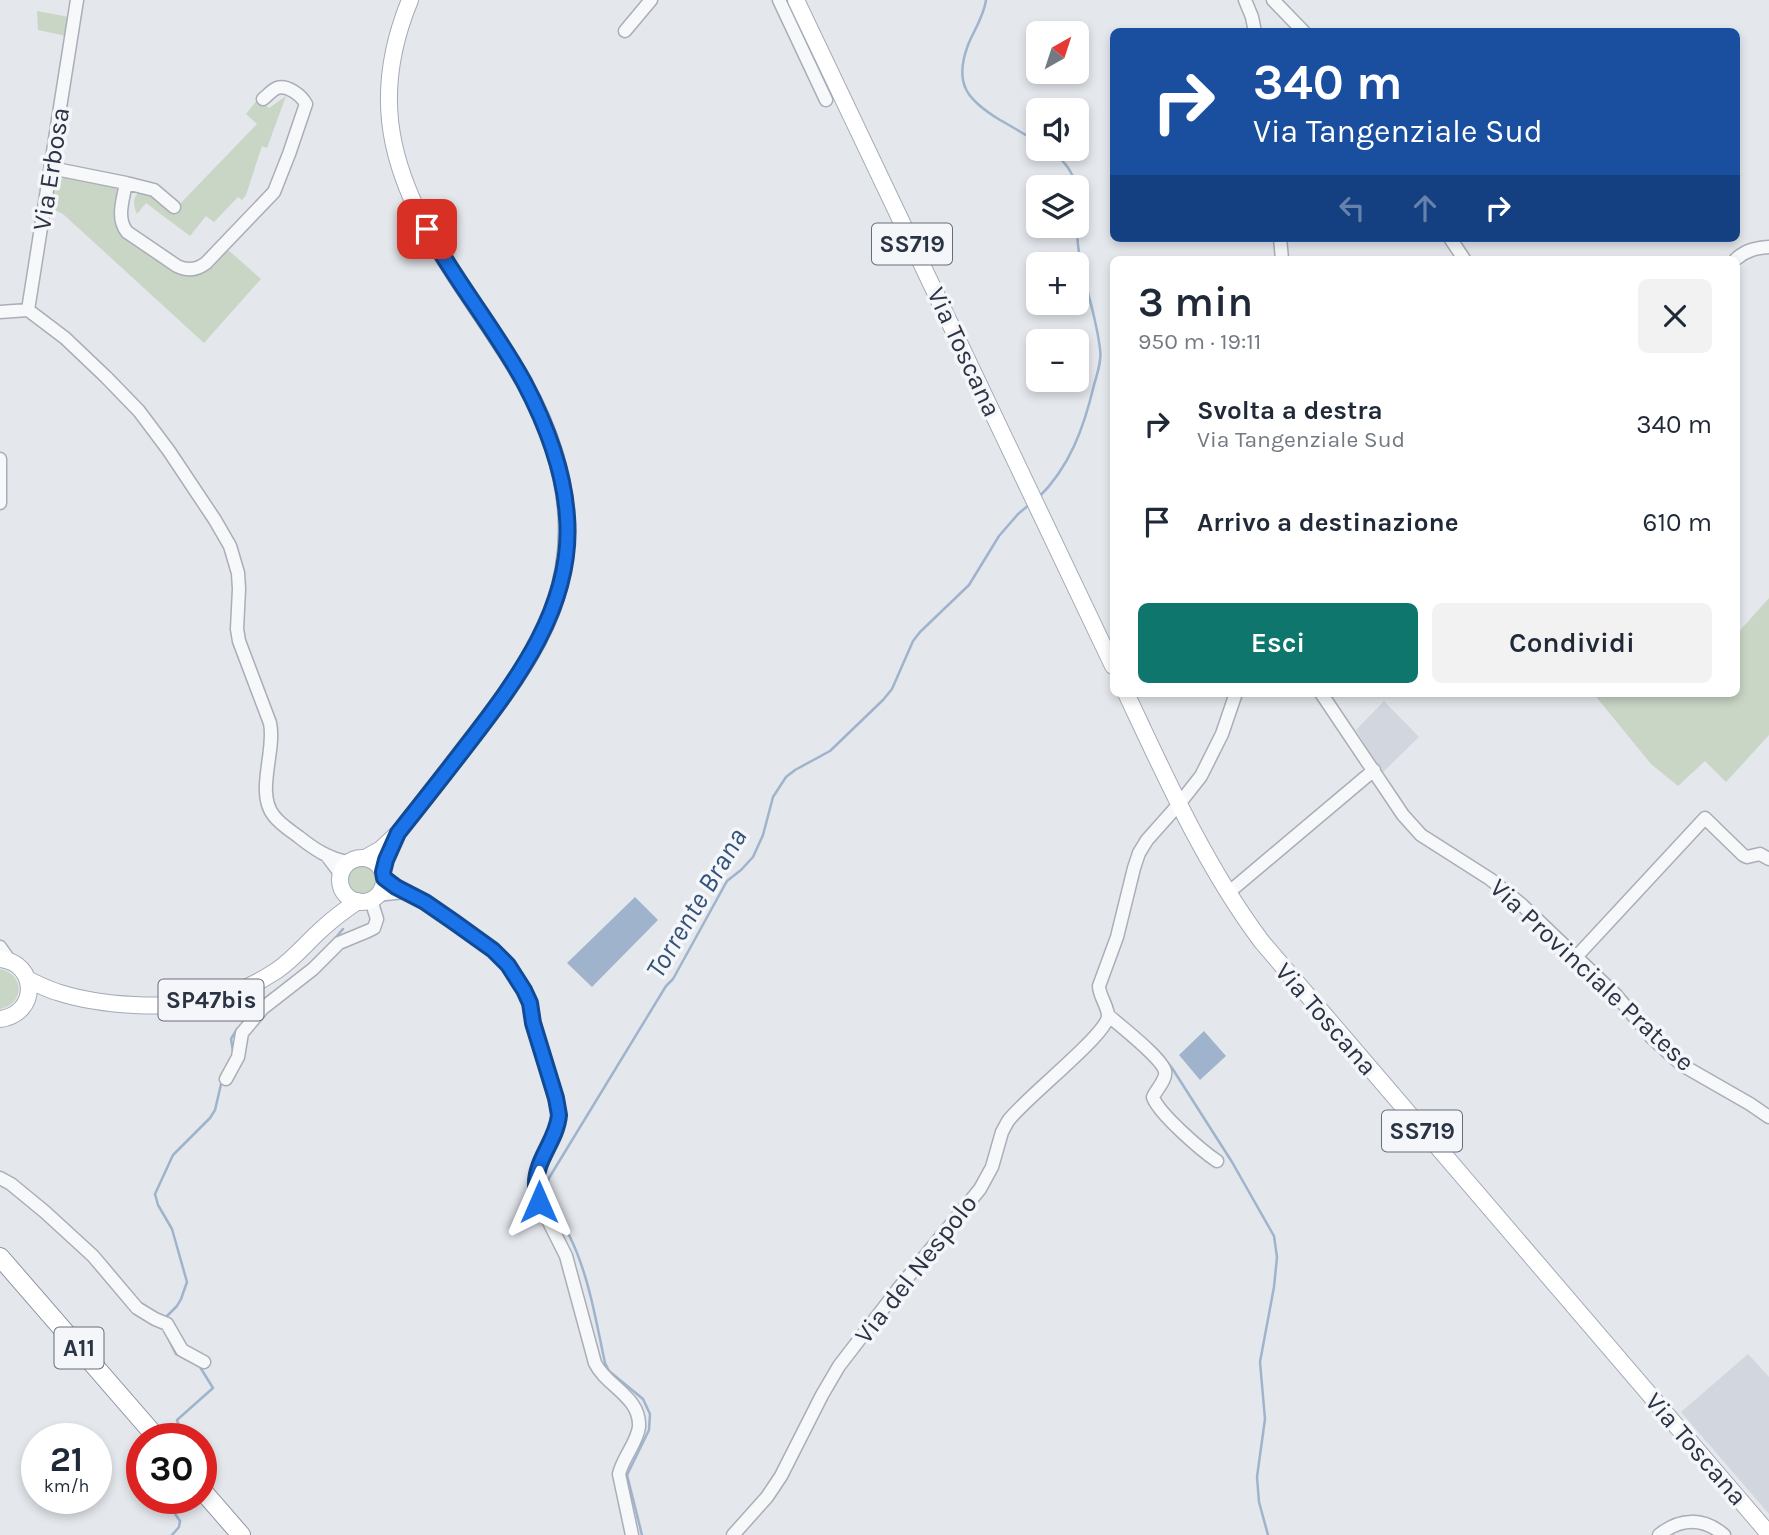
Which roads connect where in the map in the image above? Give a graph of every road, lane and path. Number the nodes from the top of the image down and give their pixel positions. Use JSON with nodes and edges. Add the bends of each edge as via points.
{"nodes":[{"id":1,"x":77,"y":0,"type":"edge"},
{"id":2,"x":410,"y":0,"type":"edge"},
{"id":3,"x":650,"y":0,"type":"edge"},
{"id":4,"x":779,"y":0,"type":"edge"},
{"id":5,"x":796,"y":0,"type":"edge"},
{"id":6,"x":1245,"y":0,"type":"edge"},
{"id":7,"x":1273,"y":0,"type":"edge"},
{"id":8,"x":1254,"y":28,"type":"edge"},
{"id":9,"x":1300,"y":28,"type":"edge"},
{"id":10,"x":625,"y":31,"type":"dead end"},
{"id":11,"x":263,"y":99,"type":"dead end"},
{"id":12,"x":826,"y":100,"type":"dead end"},
{"id":13,"x":51,"y":169,"type":"junction"},
{"id":14,"x":126,"y":183,"type":"junction"},
{"id":15,"x":174,"y":206,"type":"dead end"},
{"id":16,"x":1769,"y":247,"type":"edge"},
{"id":17,"x":1740,"y":257,"type":"edge"},
{"id":18,"x":28,"y":310,"type":"junction"},
{"id":19,"x":0,"y":312,"type":"edge"},
{"id":20,"x":0,"y":459,"type":"edge"},
{"id":21,"x":0,"y":494,"type":"edge"},
{"id":22,"x":0,"y":503,"type":"edge"},
{"id":23,"x":1110,"y":660,"type":"edge"},
{"id":24,"x":1128,"y":697,"type":"edge"},
{"id":25,"x":1235,"y":697,"type":"edge"},
{"id":26,"x":1324,"y":697,"type":"edge"},
{"id":27,"x":1374,"y":770,"type":"junction"},
{"id":28,"x":1179,"y":804,"type":"junction"},
{"id":29,"x":398,"y":833,"type":"junction"},
{"id":30,"x":365,"y":858,"type":"junction"},
{"id":31,"x":1769,"y":859,"type":"edge"},
{"id":32,"x":1215,"y":871,"type":"junction"},
{"id":33,"x":343,"y":875,"type":"junction"},
{"id":34,"x":383,"y":875,"type":"junction"},
{"id":35,"x":1246,"y":878,"type":"junction"},
{"id":36,"x":405,"y":892,"type":"junction"},
{"id":37,"x":1228,"y":893,"type":"junction"},
{"id":38,"x":369,"y":899,"type":"junction"},
{"id":39,"x":322,"y":928,"type":"junction"},
{"id":40,"x":0,"y":947,"type":"edge"},
{"id":41,"x":1577,"y":956,"type":"junction"},
{"id":42,"x":5,"y":960,"type":"edge"},
{"id":43,"x":27,"y":979,"type":"junction"},
{"id":44,"x":78,"y":998,"type":"junction"},
{"id":45,"x":24,"y":1006,"type":"junction"},
{"id":46,"x":1108,"y":1015,"type":"junction"},
{"id":47,"x":3,"y":1022,"type":"edge"},
{"id":48,"x":226,"y":1079,"type":"dead end"},
{"id":49,"x":1769,"y":1116,"type":"edge"},
{"id":50,"x":1217,"y":1161,"type":"dead end"},
{"id":51,"x":0,"y":1178,"type":"edge"},
{"id":52,"x":0,"y":1257,"type":"edge"},
{"id":53,"x":0,"y":1274,"type":"edge"},
{"id":54,"x":204,"y":1362,"type":"dead end"},
{"id":55,"x":130,"y":1423,"type":"edge"},
{"id":56,"x":144,"y":1423,"type":"edge"},
{"id":57,"x":217,"y":1507,"type":"edge"},
{"id":58,"x":208,"y":1514,"type":"edge"},
{"id":59,"x":1769,"y":1534,"type":"edge"},
{"id":60,"x":226,"y":1535,"type":"edge"},
{"id":61,"x":241,"y":1535,"type":"edge"},
{"id":62,"x":632,"y":1535,"type":"edge"},
{"id":63,"x":733,"y":1535,"type":"edge"},
{"id":64,"x":1659,"y":1535,"type":"edge"},
{"id":65,"x":1724,"y":1535,"type":"edge"}],
"edges":[{"from":1,"to":13,"type":"street","name":"Via Erbosa"},
{"from":2,"to":29,"type":"main road","via":[[390,81],[391,124],[400,165],[435,243],[512,362],[548,432],[568,519],[559,588],[531,653],[496,707]]},
{"from":3,"to":10,"type":"street"},
{"from":4,"to":12,"type":"street"},
{"from":5,"to":23,"type":"main road","name":"Via Toscana","number":"SS719"},
{"from":6,"to":8,"type":"street"},
{"from":7,"to":9,"type":"street"},
{"from":11,"to":14,"type":"street","via":[[282,88],[306,104],[279,184],[203,266],[182,268],[127,232],[120,218]]},
{"from":13,"to":14,"type":"street"},
{"from":13,"to":18,"type":"street","name":"Via Erbosa"},
{"from":14,"to":15,"type":"street","via":[[154,190]]},
{"from":16,"to":17,"type":"street","via":[[1752,249]]},
{"from":18,"to":19,"type":"street"},
{"from":18,"to":33,"type":"street","via":[[65,338],[139,411],[230,546],[239,589],[239,641],[272,732],[266,784],[269,808]]},
{"from":20,"to":21,"type":"street"},
{"from":21,"to":22,"type":"street"},
{"from":24,"to":28,"type":"main road","name":"Via Toscana","number":"SS719"},
{"from":25,"to":28,"type":"street","via":[[1216,748]]},
{"from":26,"to":27,"type":"street","name":"Via Provinciale Pratese"},
{"from":27,"to":35,"type":"street"},
{"from":27,"to":41,"type":"street","name":"Via Provinciale Pratese","via":[[1421,835],[1490,879]]},
{"from":28,"to":32,"type":"main road","name":"Via Toscana","number":"SS719"},
{"from":28,"to":46,"type":"street","via":[[1136,859],[1117,937],[1099,986]]},
{"from":29,"to":30,"type":"main road"},
{"from":29,"to":34,"type":"main road"},
{"from":30,"to":33,"type":"main road","via":[[355,858]]},
{"from":30,"to":34,"type":"main road","via":[[376,863]]},
{"from":31,"to":41,"type":"street","via":[[1760,854],[1742,855],[1705,818]]},
{"from":32,"to":35,"type":"street"},
{"from":32,"to":37,"type":"main road","name":"Via Toscana","number":"SS719"},
{"from":33,"to":38,"type":"main road","via":[[348,897]]},
{"from":33,"to":39,"type":"main road","number":"SP47bis"},
{"from":34,"to":36,"type":"street"},
{"from":34,"to":38,"type":"main road","via":[[383,887]]},
{"from":35,"to":37,"type":"street"},
{"from":36,"to":38,"type":"street"},
{"from":36,"to":62,"type":"street","via":[[493,950],[508,965],[530,1003],[559,1115],[539,1168],[539,1202],[566,1256],[595,1363],[630,1401],[638,1419],[620,1474]]},
{"from":37,"to":59,"type":"main road","name":"Via Toscana","number":"SS719","via":[[1285,971]]},
{"from":38,"to":39,"type":"main road","number":"SP47bis"},
{"from":38,"to":48,"type":"street","via":[[377,919],[374,928],[339,943],[263,1008],[242,1033],[238,1057]]},
{"from":39,"to":44,"type":"main road","number":"SP47bis","via":[[275,971],[249,987],[211,1000],[150,1005]]},
{"from":40,"to":42,"type":"street"},
{"from":41,"to":49,"type":"street","name":"Via Provinciale Pratese","via":[[1677,1060]]},
{"from":42,"to":43,"type":"main road","via":[[23,970]]},
{"from":43,"to":44,"type":"main road","number":"SP47bis"},
{"from":43,"to":45,"type":"main road","via":[[29,996]]},
{"from":44,"to":45,"type":"main road","number":"SP47bis","via":[[50,998]]},
{"from":45,"to":47,"type":"main road"},
{"from":46,"to":50,"type":"street","via":[[1164,1070],[1153,1097],[1157,1107]]},
{"from":46,"to":63,"type":"street","name":"Via del Nespolo","via":[[1085,1046],[1008,1121],[980,1189],[839,1366],[781,1476]]},
{"from":51,"to":54,"type":"street","via":[[93,1256],[135,1306],[170,1327],[182,1350]]},
{"from":52,"to":56,"type":"highway","number":"A11"},
{"from":53,"to":55,"type":"highway","number":"A11"},
{"from":57,"to":61,"type":"highway"},
{"from":58,"to":60,"type":"highway"},
{"from":64,"to":65,"type":"street","via":[[1674,1524],[1691,1522],[1711,1526]]}]}
